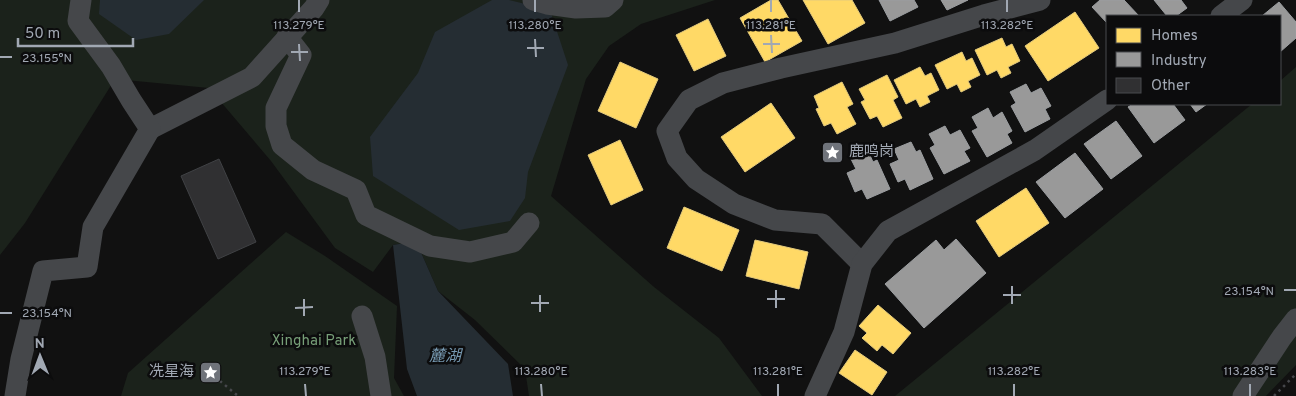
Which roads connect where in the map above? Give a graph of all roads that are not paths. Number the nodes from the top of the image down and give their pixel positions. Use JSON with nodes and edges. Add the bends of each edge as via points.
{"nodes":[{"id":1,"x":81,"y":0,"type":"edge"},
{"id":2,"x":319,"y":0,"type":"edge"},
{"id":3,"x":533,"y":0,"type":"edge"},
{"id":4,"x":613,"y":0,"type":"edge"},
{"id":5,"x":1040,"y":0,"type":"edge"},
{"id":6,"x":1242,"y":0,"type":"edge"},
{"id":7,"x":1222,"y":15,"type":"edge"},
{"id":8,"x":287,"y":37,"type":"junction"},
{"id":9,"x":1106,"y":101,"type":"edge"},
{"id":10,"x":150,"y":129,"type":"junction"},
{"id":11,"x":529,"y":223,"type":"dead end"},
{"id":12,"x":862,"y":264,"type":"junction"},
{"id":13,"x":362,"y":316,"type":"dead end"},
{"id":14,"x":1296,"y":319,"type":"edge"},
{"id":15,"x":16,"y":396,"type":"edge"},
{"id":16,"x":381,"y":396,"type":"edge"},
{"id":17,"x":815,"y":396,"type":"edge"},
{"id":18,"x":1243,"y":396,"type":"edge"}],
"edges":[{"from":1,"to":10,"type":"street","via":[[78,21],[112,66]]},
{"from":2,"to":8,"type":"street"},
{"from":3,"to":4,"type":"street","via":[[576,8],[605,7]]},
{"from":5,"to":12,"type":"street","via":[[894,43],[723,83],[689,100],[667,131],[678,158],[696,179],[734,204],[775,220],[822,224]]},
{"from":6,"to":7,"type":"street"},
{"from":8,"to":10,"type":"street","via":[[252,77]]},
{"from":8,"to":11,"type":"street","via":[[301,54],[276,108],[276,126],[282,145],[313,170],[356,190],[366,215],[430,246],[470,252],[513,242]]},
{"from":9,"to":12,"type":"street","via":[[1035,150],[888,231]]},
{"from":10,"to":15,"type":"street","via":[[93,227],[87,267],[43,271],[20,359]]},
{"from":12,"to":17,"type":"street","via":[[844,332]]},
{"from":13,"to":16,"type":"street","via":[[375,356]]},
{"from":14,"to":18,"type":"street"}]}
